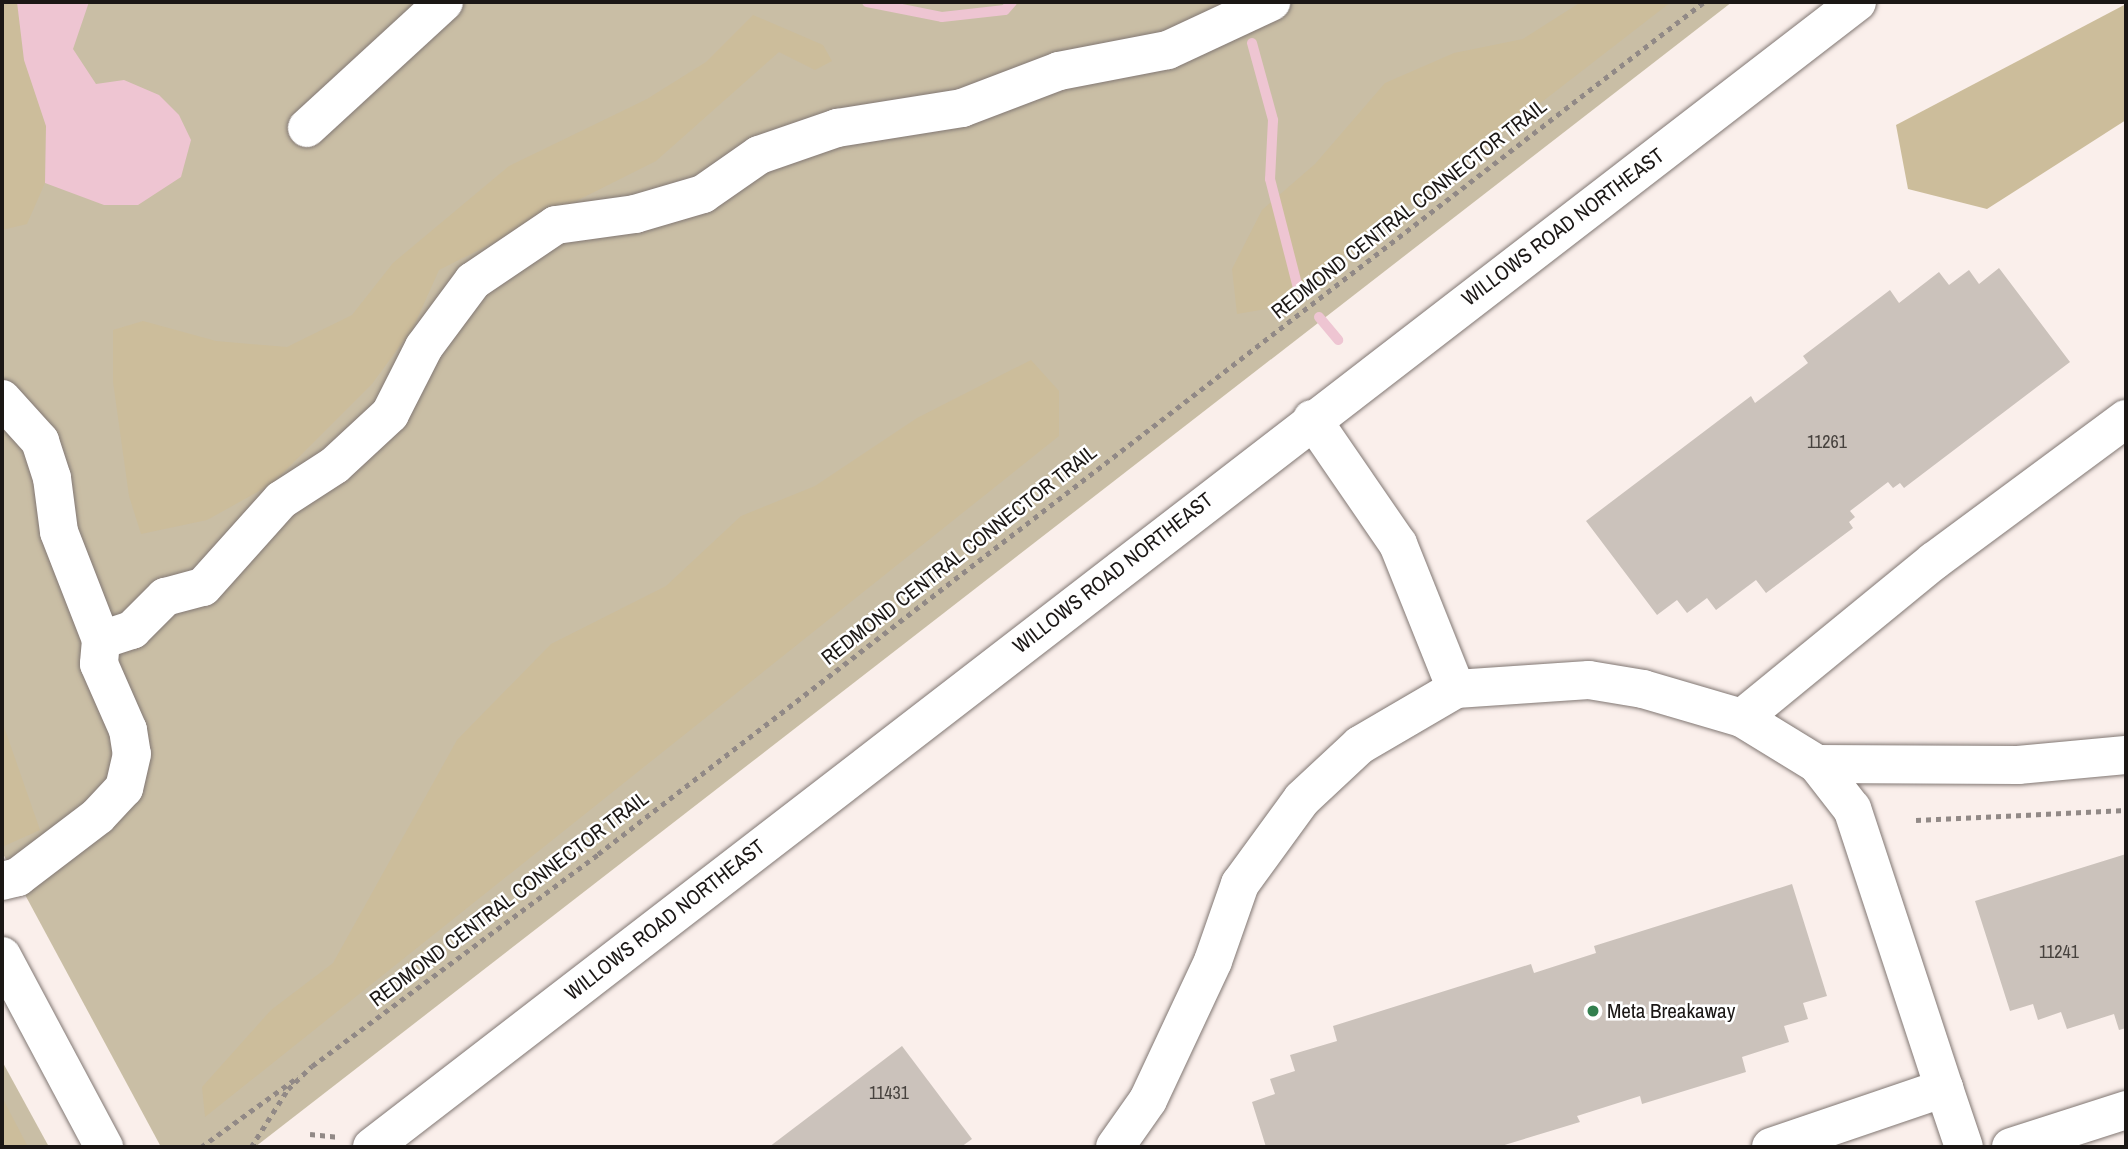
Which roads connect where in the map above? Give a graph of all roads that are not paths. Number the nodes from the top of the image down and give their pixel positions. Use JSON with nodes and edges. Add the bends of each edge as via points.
{"nodes":[{"id":1,"x":443,"y":2,"type":"edge"},
{"id":2,"x":1271,"y":2,"type":"edge"},
{"id":3,"x":1857,"y":2,"type":"edge"},
{"id":4,"x":307,"y":128,"type":"dead end"},
{"id":5,"x":2,"y":399,"type":"edge"},
{"id":6,"x":1312,"y":419,"type":"junction"},
{"id":7,"x":2126,"y":419,"type":"edge"},
{"id":8,"x":102,"y":640,"type":"junction"},
{"id":9,"x":1456,"y":689,"type":"junction"},
{"id":10,"x":1742,"y":718,"type":"junction"},
{"id":11,"x":2126,"y":755,"type":"edge"},
{"id":12,"x":1817,"y":764,"type":"junction"},
{"id":13,"x":2,"y":881,"type":"edge"},
{"id":14,"x":2,"y":956,"type":"edge"},
{"id":15,"x":1944,"y":1088,"type":"junction"},
{"id":16,"x":2126,"y":1110,"type":"edge"},
{"id":17,"x":104,"y":1147,"type":"edge"},
{"id":18,"x":372,"y":1147,"type":"edge"},
{"id":19,"x":1115,"y":1147,"type":"edge"},
{"id":20,"x":1771,"y":1147,"type":"edge"},
{"id":21,"x":1964,"y":1147,"type":"edge"},
{"id":22,"x":2011,"y":1147,"type":"edge"}],
"edges":[{"from":1,"to":4,"type":"main road"},
{"from":2,"to":8,"type":"main road","via":[[1168,50],[1059,71],[962,108],[837,128],[759,155],[703,194],[635,214],[556,225],[472,281],[424,347],[390,414],[335,465],[281,500],[203,587],[166,597],[132,630]]},
{"from":3,"to":6,"type":"main road","name":"WILLOWS ROAD NORTHEAST"},
{"from":5,"to":8,"type":"main road","via":[[40,441],[52,478],[59,532]]},
{"from":6,"to":9,"type":"main road","via":[[1398,544]]},
{"from":6,"to":18,"type":"main road","name":"WILLOWS ROAD NORTHEAST"},
{"from":7,"to":10,"type":"main road","via":[[1934,561]]},
{"from":8,"to":13,"type":"main road","via":[[99,664],[128,730],[132,754],[124,788],[62,846],[18,877]]},
{"from":9,"to":10,"type":"main road","via":[[1589,680],[1643,689]]},
{"from":9,"to":19,"type":"main road","via":[[1360,745],[1302,799],[1240,884],[1213,961],[1148,1100]]},
{"from":10,"to":12,"type":"main road"},
{"from":11,"to":12,"type":"main road","via":[[2018,765]]},
{"from":12,"to":15,"type":"main road","via":[[1852,809]]},
{"from":14,"to":17,"type":"main road"},
{"from":15,"to":20,"type":"main road"},
{"from":15,"to":21,"type":"main road"},
{"from":16,"to":22,"type":"main road"}]}
